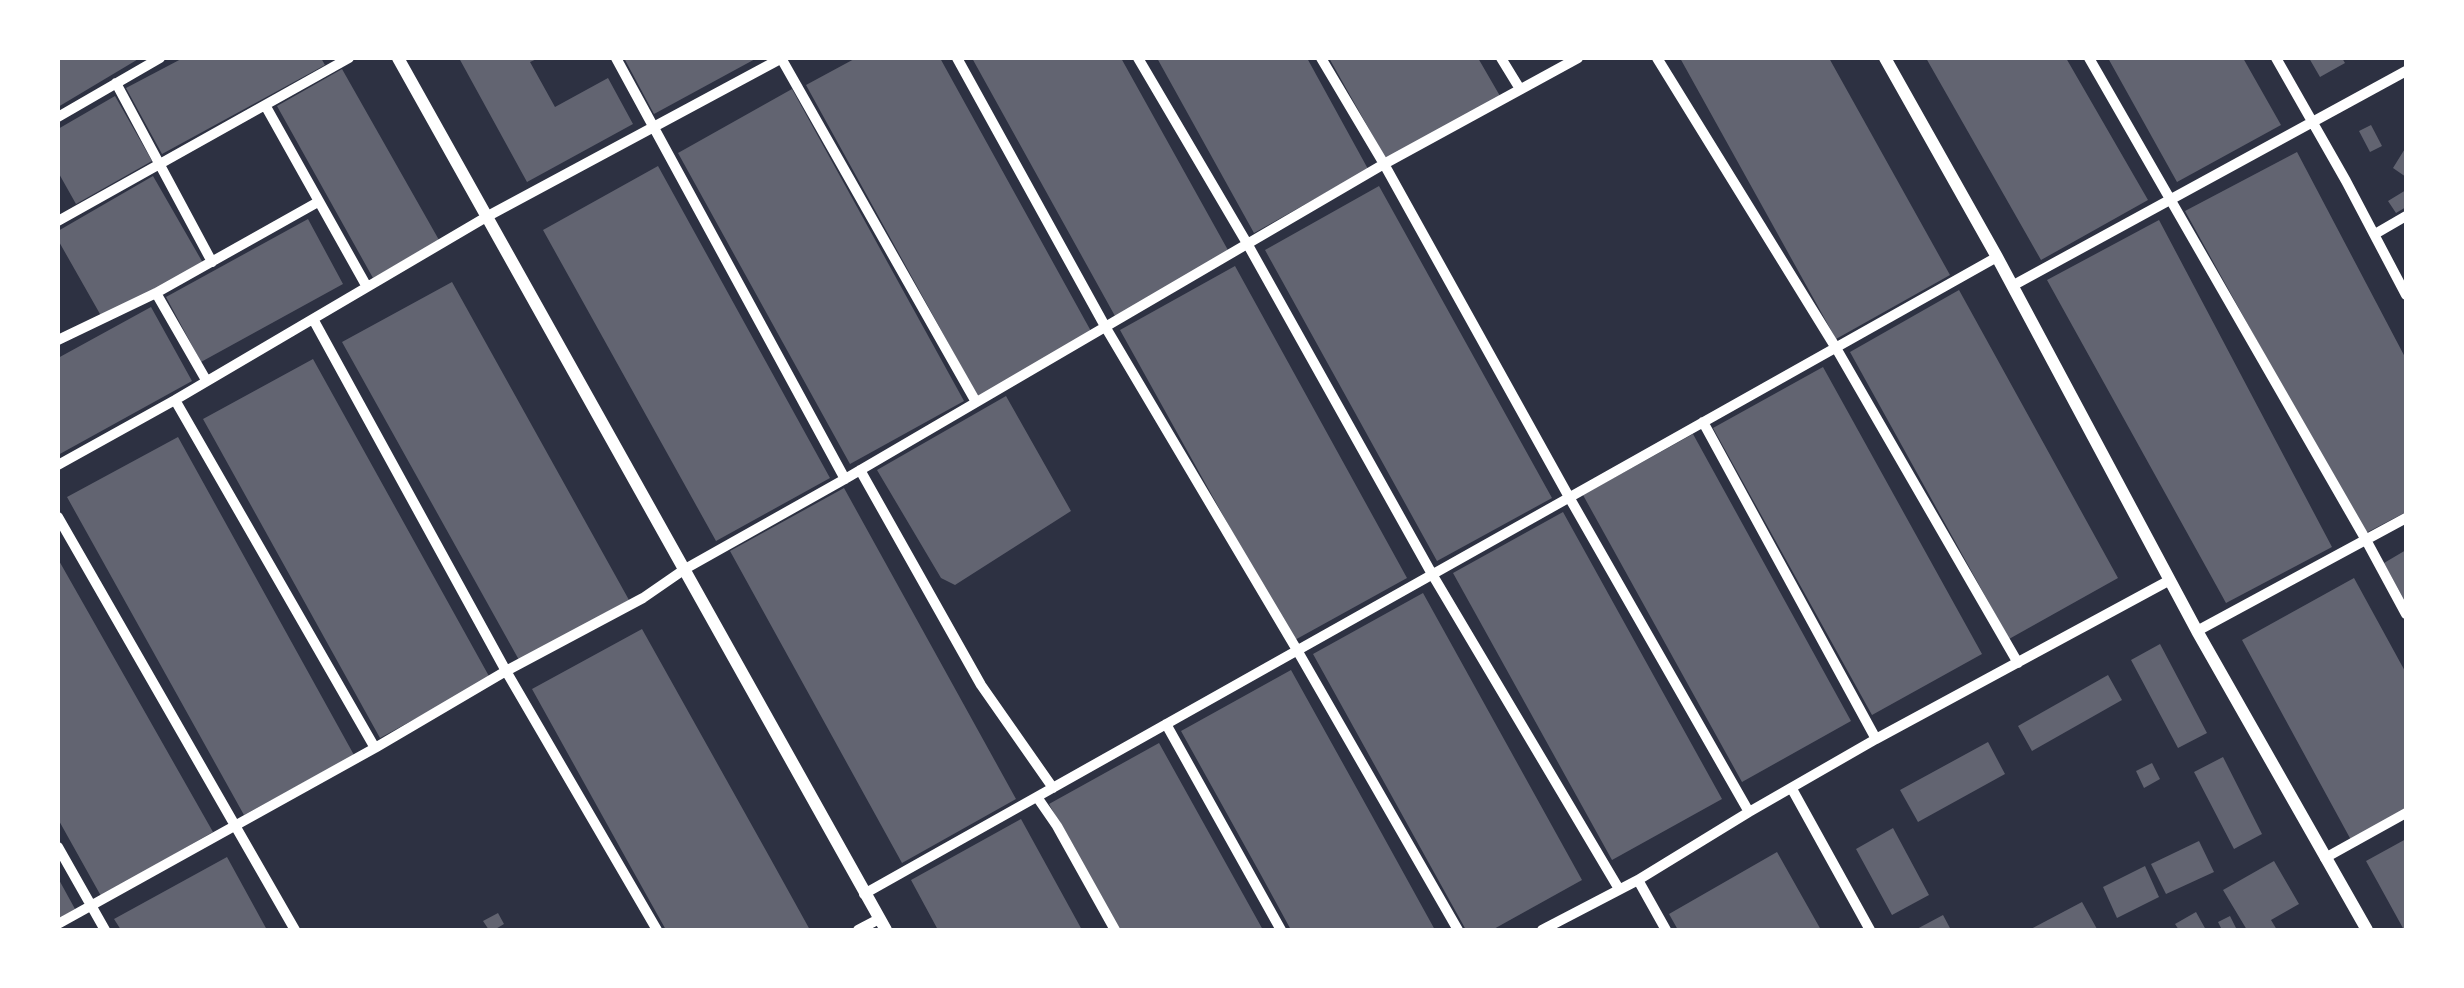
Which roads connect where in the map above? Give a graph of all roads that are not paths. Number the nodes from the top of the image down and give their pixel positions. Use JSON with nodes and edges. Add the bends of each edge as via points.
{"nodes":[{"id":1,"x":160,"y":58,"type":"edge"},
{"id":2,"x":349,"y":58,"type":"edge"},
{"id":3,"x":398,"y":58,"type":"edge"},
{"id":4,"x":616,"y":58,"type":"edge"},
{"id":5,"x":781,"y":58,"type":"edge"},
{"id":6,"x":957,"y":58,"type":"edge"},
{"id":7,"x":1138,"y":58,"type":"edge"},
{"id":8,"x":1321,"y":58,"type":"edge"},
{"id":9,"x":1501,"y":58,"type":"edge"},
{"id":10,"x":1578,"y":58,"type":"edge"},
{"id":11,"x":1657,"y":58,"type":"edge"},
{"id":12,"x":1885,"y":58,"type":"edge"},
{"id":13,"x":2089,"y":58,"type":"edge"},
{"id":14,"x":2276,"y":58,"type":"edge"},
{"id":15,"x":2406,"y":71,"type":"edge"},
{"id":16,"x":116,"y":83,"type":"junction"},
{"id":17,"x":1520,"y":88,"type":"junction"},
{"id":18,"x":265,"y":104,"type":"junction"},
{"id":19,"x":58,"y":116,"type":"edge"},
{"id":20,"x":2312,"y":122,"type":"junction"},
{"id":21,"x":654,"y":126,"type":"junction"},
{"id":22,"x":159,"y":164,"type":"junction"},
{"id":23,"x":1384,"y":164,"type":"junction"},
{"id":24,"x":2170,"y":200,"type":"junction"},
{"id":25,"x":318,"y":202,"type":"junction"},
{"id":26,"x":488,"y":216,"type":"junction"},
{"id":27,"x":2406,"y":216,"type":"edge"},
{"id":28,"x":58,"y":221,"type":"edge"},
{"id":29,"x":2375,"y":234,"type":"junction"},
{"id":30,"x":1248,"y":245,"type":"junction"},
{"id":31,"x":1996,"y":257,"type":"junction"},
{"id":32,"x":212,"y":262,"type":"junction"},
{"id":33,"x":2012,"y":286,"type":"junction"},
{"id":34,"x":368,"y":288,"type":"junction"},
{"id":35,"x":156,"y":293,"type":"junction"},
{"id":36,"x":2406,"y":295,"type":"edge"},
{"id":37,"x":312,"y":318,"type":"junction"},
{"id":38,"x":1106,"y":328,"type":"junction"},
{"id":39,"x":58,"y":340,"type":"edge"},
{"id":40,"x":1836,"y":348,"type":"junction"},
{"id":41,"x":206,"y":380,"type":"junction"},
{"id":42,"x":175,"y":400,"type":"junction"},
{"id":43,"x":976,"y":402,"type":"junction"},
{"id":44,"x":1702,"y":422,"type":"junction"},
{"id":45,"x":58,"y":465,"type":"edge"},
{"id":46,"x":860,"y":470,"type":"junction"},
{"id":47,"x":845,"y":479,"type":"junction"},
{"id":48,"x":1569,"y":497,"type":"junction"},
{"id":49,"x":58,"y":517,"type":"edge"},
{"id":50,"x":2406,"y":518,"type":"edge"},
{"id":51,"x":2366,"y":540,"type":"junction"},
{"id":52,"x":685,"y":569,"type":"junction"},
{"id":53,"x":1432,"y":574,"type":"junction"},
{"id":54,"x":2170,"y":580,"type":"junction"},
{"id":55,"x":2406,"y":614,"type":"edge"},
{"id":56,"x":2197,"y":632,"type":"junction"},
{"id":57,"x":1297,"y":650,"type":"junction"},
{"id":58,"x":2018,"y":663,"type":"junction"},
{"id":59,"x":506,"y":671,"type":"junction"},
{"id":60,"x":1166,"y":724,"type":"junction"},
{"id":61,"x":1876,"y":739,"type":"junction"},
{"id":62,"x":374,"y":748,"type":"junction"},
{"id":63,"x":1053,"y":788,"type":"junction"},
{"id":64,"x":1792,"y":789,"type":"junction"},
{"id":65,"x":1037,"y":797,"type":"junction"},
{"id":66,"x":1749,"y":812,"type":"junction"},
{"id":67,"x":2406,"y":813,"type":"edge"},
{"id":68,"x":234,"y":827,"type":"junction"},
{"id":69,"x":58,"y":847,"type":"edge"},
{"id":70,"x":2325,"y":858,"type":"junction"},
{"id":71,"x":1638,"y":880,"type":"junction"},
{"id":72,"x":1619,"y":889,"type":"junction"},
{"id":73,"x":864,"y":894,"type":"junction"},
{"id":74,"x":90,"y":905,"type":"junction"},
{"id":75,"x":58,"y":924,"type":"edge"},
{"id":76,"x":882,"y":925,"type":"edge"},
{"id":77,"x":105,"y":930,"type":"edge"},
{"id":78,"x":294,"y":930,"type":"edge"},
{"id":79,"x":657,"y":930,"type":"edge"},
{"id":80,"x":858,"y":930,"type":"edge"},
{"id":81,"x":1115,"y":930,"type":"edge"},
{"id":82,"x":1282,"y":930,"type":"edge"},
{"id":83,"x":1458,"y":930,"type":"edge"},
{"id":84,"x":1542,"y":930,"type":"edge"},
{"id":85,"x":1666,"y":930,"type":"edge"},
{"id":86,"x":1870,"y":930,"type":"edge"},
{"id":87,"x":2367,"y":930,"type":"edge"}],
"edges":[{"from":1,"to":16,"type":"street"},
{"from":2,"to":18,"type":"street"},
{"from":3,"to":26,"type":"street"},
{"from":4,"to":21,"type":"street"},
{"from":5,"to":21,"type":"street"},
{"from":5,"to":43,"type":"street"},
{"from":6,"to":38,"type":"street"},
{"from":7,"to":30,"type":"street"},
{"from":8,"to":23,"type":"street"},
{"from":9,"to":17,"type":"street"},
{"from":10,"to":17,"type":"street"},
{"from":11,"to":40,"type":"street"},
{"from":12,"to":31,"type":"street"},
{"from":13,"to":24,"type":"street"},
{"from":14,"to":20,"type":"street"},
{"from":15,"to":20,"type":"street"},
{"from":16,"to":19,"type":"street"},
{"from":16,"to":22,"type":"street"},
{"from":17,"to":23,"type":"street"},
{"from":18,"to":22,"type":"street"},
{"from":18,"to":25,"type":"street"},
{"from":20,"to":24,"type":"street"},
{"from":20,"to":29,"type":"street"},
{"from":21,"to":26,"type":"street"},
{"from":21,"to":47,"type":"street"},
{"from":22,"to":28,"type":"street"},
{"from":22,"to":32,"type":"street"},
{"from":23,"to":30,"type":"street"},
{"from":23,"to":48,"type":"street"},
{"from":24,"to":33,"type":"street"},
{"from":24,"to":51,"type":"street"},
{"from":25,"to":32,"type":"street"},
{"from":25,"to":34,"type":"street"},
{"from":26,"to":34,"type":"street"},
{"from":26,"to":52,"type":"street"},
{"from":27,"to":29,"type":"street"},
{"from":29,"to":36,"type":"street"},
{"from":30,"to":38,"type":"street"},
{"from":30,"to":53,"type":"street"},
{"from":31,"to":33,"type":"street"},
{"from":31,"to":40,"type":"street"},
{"from":32,"to":35,"type":"street"},
{"from":33,"to":54,"type":"street"},
{"from":34,"to":37,"type":"street"},
{"from":35,"to":39,"type":"street"},
{"from":35,"to":41,"type":"street"},
{"from":37,"to":41,"type":"street"},
{"from":37,"to":59,"type":"street"},
{"from":38,"to":43,"type":"street"},
{"from":38,"to":57,"type":"street"},
{"from":40,"to":44,"type":"street"},
{"from":40,"to":58,"type":"street"},
{"from":41,"to":42,"type":"street"},
{"from":42,"to":45,"type":"street"},
{"from":42,"to":62,"type":"street"},
{"from":43,"to":46,"type":"street"},
{"from":44,"to":48,"type":"street"},
{"from":44,"to":61,"type":"street"},
{"from":46,"to":47,"type":"street"},
{"from":46,"to":63,"type":"street","via":[[982,685]]},
{"from":47,"to":52,"type":"street"},
{"from":48,"to":53,"type":"street"},
{"from":48,"to":66,"type":"street"},
{"from":49,"to":68,"type":"street"},
{"from":50,"to":51,"type":"street"},
{"from":51,"to":55,"type":"street"},
{"from":51,"to":56,"type":"street"},
{"from":52,"to":59,"type":"street"},
{"from":52,"to":73,"type":"street"},
{"from":53,"to":57,"type":"street"},
{"from":53,"to":72,"type":"street"},
{"from":54,"to":56,"type":"street"},
{"from":54,"to":58,"type":"street"},
{"from":56,"to":70,"type":"street"},
{"from":57,"to":60,"type":"street"},
{"from":57,"to":83,"type":"street"},
{"from":58,"to":61,"type":"street"},
{"from":59,"to":62,"type":"street"},
{"from":59,"to":79,"type":"street"},
{"from":60,"to":63,"type":"street"},
{"from":60,"to":82,"type":"street"},
{"from":61,"to":64,"type":"street"},
{"from":62,"to":68,"type":"street"},
{"from":63,"to":65,"type":"street"},
{"from":64,"to":66,"type":"street"},
{"from":64,"to":86,"type":"street"},
{"from":65,"to":73,"type":"street"},
{"from":65,"to":81,"type":"street"},
{"from":66,"to":71,"type":"street"},
{"from":67,"to":70,"type":"street"},
{"from":68,"to":74,"type":"street"},
{"from":68,"to":78,"type":"street"},
{"from":69,"to":74,"type":"street"},
{"from":70,"to":87,"type":"street"},
{"from":71,"to":72,"type":"street"},
{"from":71,"to":85,"type":"street"},
{"from":72,"to":84,"type":"street"},
{"from":73,"to":76,"type":"street"},
{"from":74,"to":75,"type":"street"},
{"from":74,"to":77,"type":"street"},
{"from":76,"to":80,"type":"street"}]}
